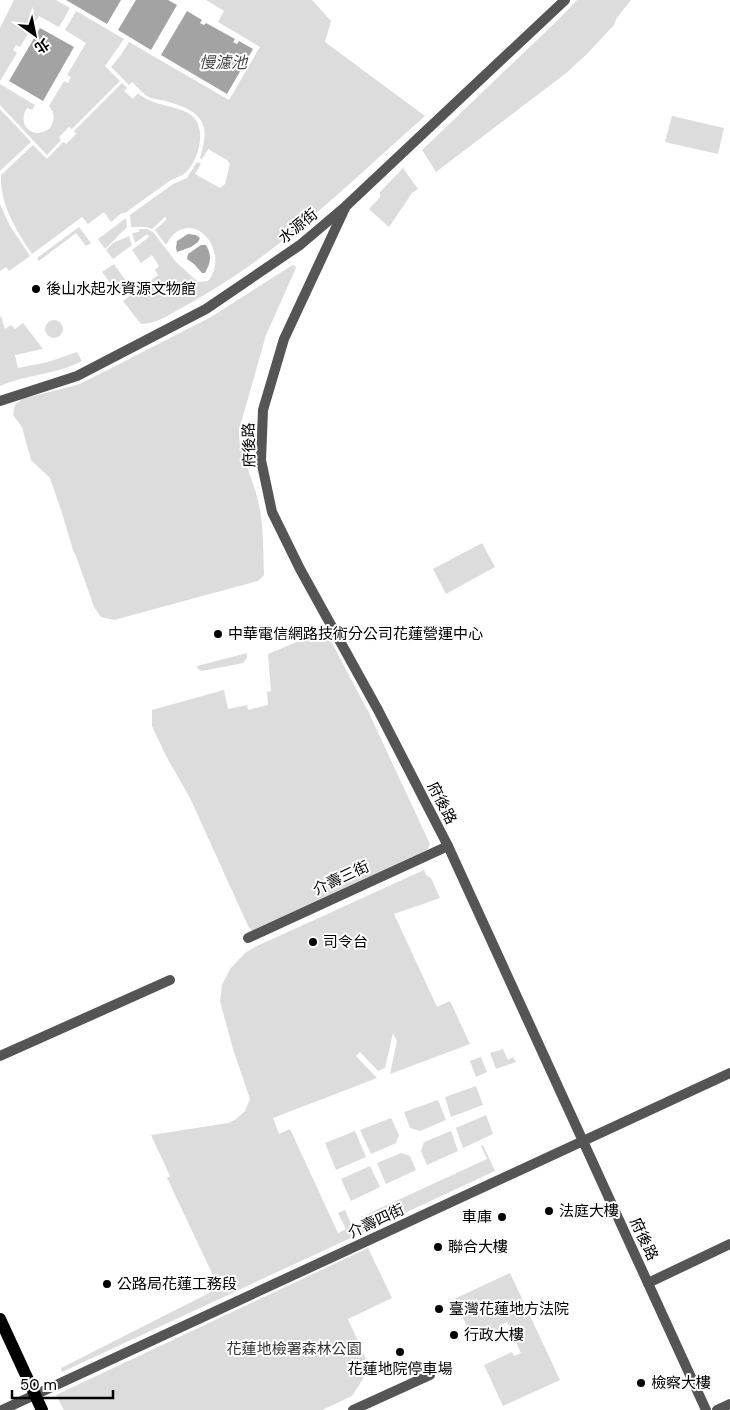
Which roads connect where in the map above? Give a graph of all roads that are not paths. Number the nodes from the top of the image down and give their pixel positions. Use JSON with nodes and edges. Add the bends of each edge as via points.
{"nodes":[{"id":1,"x":565,"y":0,"type":"edge"},
{"id":2,"x":346,"y":206,"type":"junction"},
{"id":3,"x":0,"y":401,"type":"edge"},
{"id":4,"x":448,"y":846,"type":"junction"},
{"id":5,"x":248,"y":938,"type":"dead end"},
{"id":6,"x":170,"y":980,"type":"dead end"},
{"id":7,"x":0,"y":1056,"type":"edge"},
{"id":8,"x":730,"y":1073,"type":"edge"},
{"id":9,"x":583,"y":1142,"type":"junction"},
{"id":10,"x":730,"y":1244,"type":"edge"},
{"id":11,"x":648,"y":1283,"type":"junction"},
{"id":12,"x":0,"y":1319,"type":"edge"},
{"id":13,"x":430,"y":1375,"type":"dead end"},
{"id":14,"x":35,"y":1396,"type":"junction"},
{"id":15,"x":730,"y":1404,"type":"edge"},
{"id":16,"x":2,"y":1410,"type":"edge"},
{"id":17,"x":42,"y":1410,"type":"edge"},
{"id":18,"x":353,"y":1410,"type":"edge"},
{"id":19,"x":706,"y":1410,"type":"edge"},
{"id":20,"x":717,"y":1410,"type":"edge"}],
"edges":[{"from":1,"to":2,"type":"street","name":"水源街"},
{"from":2,"to":3,"type":"street","name":"水源街","via":[[300,245],[206,309],[76,376]]},
{"from":2,"to":4,"type":"street","name":"府後路","via":[[284,340],[263,410],[261,460],[272,512]]},
{"from":4,"to":5,"type":"street","name":"介壽三街"},
{"from":4,"to":9,"type":"street","name":"府後路"},
{"from":6,"to":7,"type":"street"},
{"from":8,"to":9,"type":"street","name":"介壽四街"},
{"from":9,"to":11,"type":"street","name":"府後路"},
{"from":9,"to":14,"type":"street","name":"介壽四街"},
{"from":10,"to":11,"type":"street"},
{"from":11,"to":19,"type":"street","name":"府後路"},
{"from":12,"to":14,"type":"main road"},
{"from":13,"to":18,"type":"street"},
{"from":14,"to":16,"type":"street","name":"介壽四街"},
{"from":14,"to":17,"type":"main road"},
{"from":15,"to":20,"type":"street"}]}
